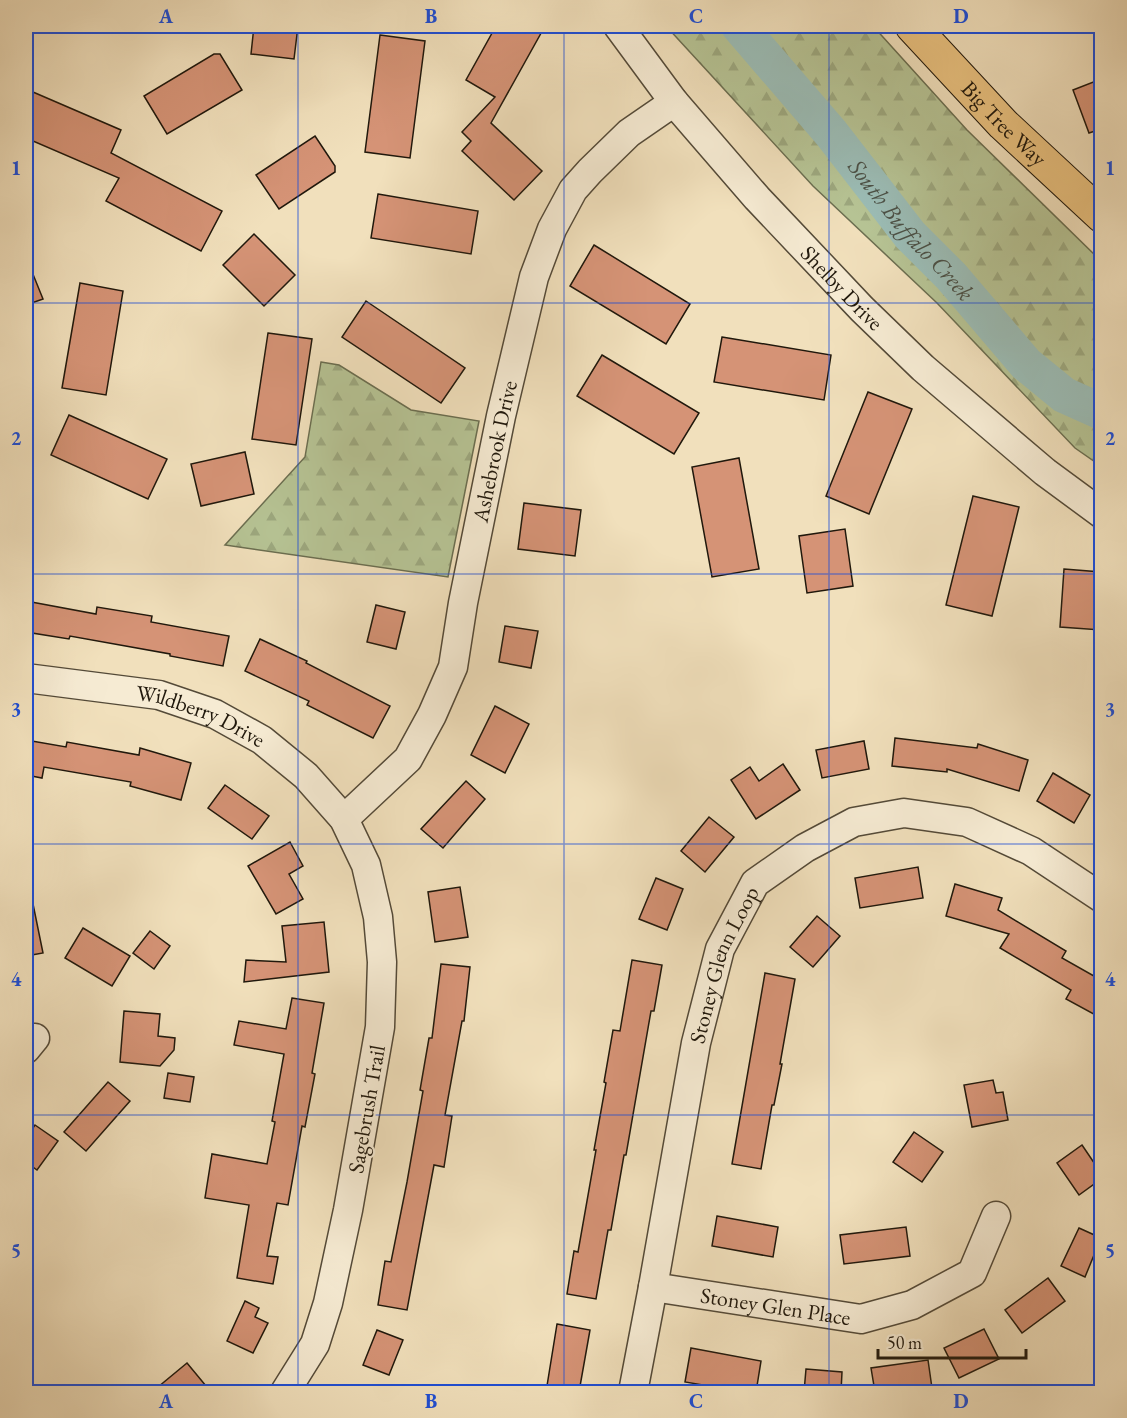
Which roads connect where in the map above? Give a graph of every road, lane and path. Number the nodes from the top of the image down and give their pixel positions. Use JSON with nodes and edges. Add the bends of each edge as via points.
{"nodes":[{"id":1,"x":618,"y":26,"type":"edge"},
{"id":2,"x":912,"y":26,"type":"edge"},
{"id":3,"x":674,"y":102,"type":"junction"},
{"id":4,"x":1101,"y":216,"type":"edge"},
{"id":5,"x":1101,"y":514,"type":"edge"},
{"id":6,"x":26,"y":678,"type":"edge"},
{"id":7,"x":344,"y":819,"type":"junction"},
{"id":8,"x":1101,"y":898,"type":"edge"},
{"id":9,"x":996,"y":1216,"type":"dead end"},
{"id":10,"x":653,"y":1287,"type":"junction"},
{"id":11,"x":285,"y":1392,"type":"edge"},
{"id":12,"x":633,"y":1392,"type":"edge"}],
"edges":[{"from":1,"to":3,"type":"street","name":"Shelby Drive"},
{"from":2,"to":4,"type":"main road","name":"Big Tree Way","via":[[1003,123]]},
{"from":3,"to":5,"type":"street","name":"Shelby Drive","via":[[757,198],[923,368],[1045,472]]},
{"from":3,"to":7,"type":"street","name":"Ashebrook Drive","via":[[629,133],[590,171],[573,190],[552,229],[534,277],[501,416],[453,667],[408,759]]},
{"from":6,"to":7,"type":"street","name":"Wildberry Drive","via":[[159,695],[215,714],[262,740],[306,776]]},
{"from":7,"to":11,"type":"street","name":"Sagebrush Trail","via":[[366,865],[378,917],[382,962],[380,1027],[328,1303],[315,1344]]},
{"from":8,"to":10,"type":"street","name":"Stoney Glenn Loop","via":[[1031,851],[967,822],[904,813],[854,822],[805,848],[755,883],[720,949],[696,1043]]},
{"from":9,"to":10,"type":"street","name":"Stoney Glen Place","via":[[972,1273],[912,1305],[861,1319]]},
{"from":10,"to":12,"type":"street","name":"Stoney Glenn Loop"}]}
